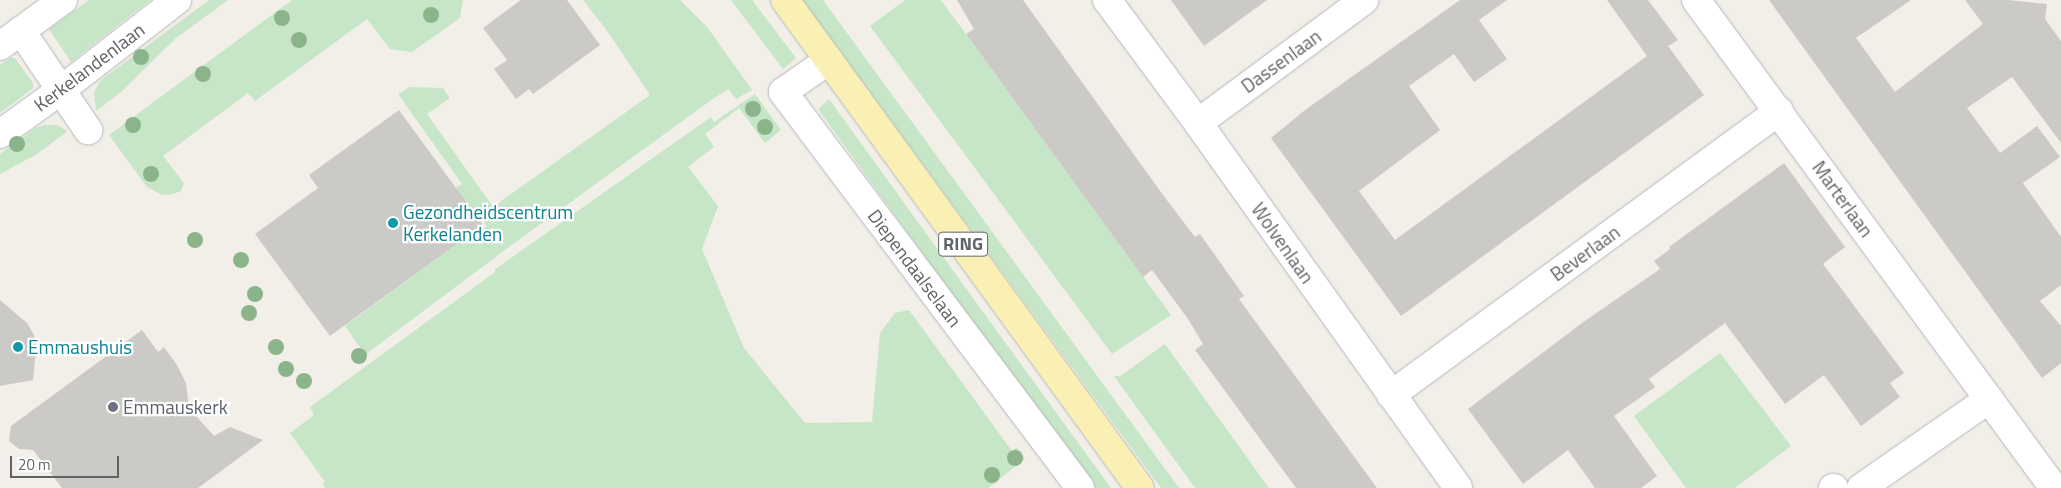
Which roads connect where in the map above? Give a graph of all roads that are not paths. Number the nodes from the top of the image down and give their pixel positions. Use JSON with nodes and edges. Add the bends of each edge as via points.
{"nodes":[{"id":1,"x":63,"y":0,"type":"edge"},
{"id":2,"x":177,"y":0,"type":"edge"},
{"id":3,"x":785,"y":0,"type":"edge"},
{"id":4,"x":1107,"y":0,"type":"edge"},
{"id":5,"x":1364,"y":0,"type":"edge"},
{"id":6,"x":1696,"y":0,"type":"edge"},
{"id":7,"x":11,"y":38,"type":"edge"},
{"id":8,"x":829,"y":60,"type":"junction"},
{"id":9,"x":61,"y":90,"type":"junction"},
{"id":10,"x":1779,"y":111,"type":"junction"},
{"id":11,"x":1198,"y":123,"type":"junction"},
{"id":12,"x":88,"y":130,"type":"dead end"},
{"id":13,"x":0,"y":134,"type":"edge"},
{"id":14,"x":1391,"y":395,"type":"junction"},
{"id":15,"x":1989,"y":399,"type":"junction"},
{"id":16,"x":1080,"y":488,"type":"edge"},
{"id":17,"x":1140,"y":488,"type":"edge"},
{"id":18,"x":1458,"y":488,"type":"edge"},
{"id":19,"x":1861,"y":488,"type":"edge"},
{"id":20,"x":2054,"y":488,"type":"edge"}],
"edges":[{"from":1,"to":7,"type":"street"},
{"from":2,"to":9,"type":"street","name":"Kerkelandenlaan"},
{"from":3,"to":8,"type":"main road","number":"RING"},
{"from":4,"to":11,"type":"street","name":"Wolvenlaan"},
{"from":5,"to":11,"type":"street","name":"Dassenlaan"},
{"from":6,"to":10,"type":"street","name":"Marterlaan"},
{"from":7,"to":9,"type":"street"},
{"from":8,"to":16,"type":"street","name":"Diependaalselaan","via":[[783,92]]},
{"from":8,"to":17,"type":"main road","number":"RING"},
{"from":9,"to":12,"type":"street"},
{"from":9,"to":13,"type":"street","name":"Kerkelandenlaan"},
{"from":10,"to":14,"type":"street","name":"Beverlaan"},
{"from":10,"to":15,"type":"street","name":"Marterlaan"},
{"from":11,"to":14,"type":"street","name":"Wolvenlaan"},
{"from":14,"to":18,"type":"street","name":"Wolvenlaan"},
{"from":15,"to":19,"type":"street"},
{"from":15,"to":20,"type":"street","name":"Marterlaan"}]}
